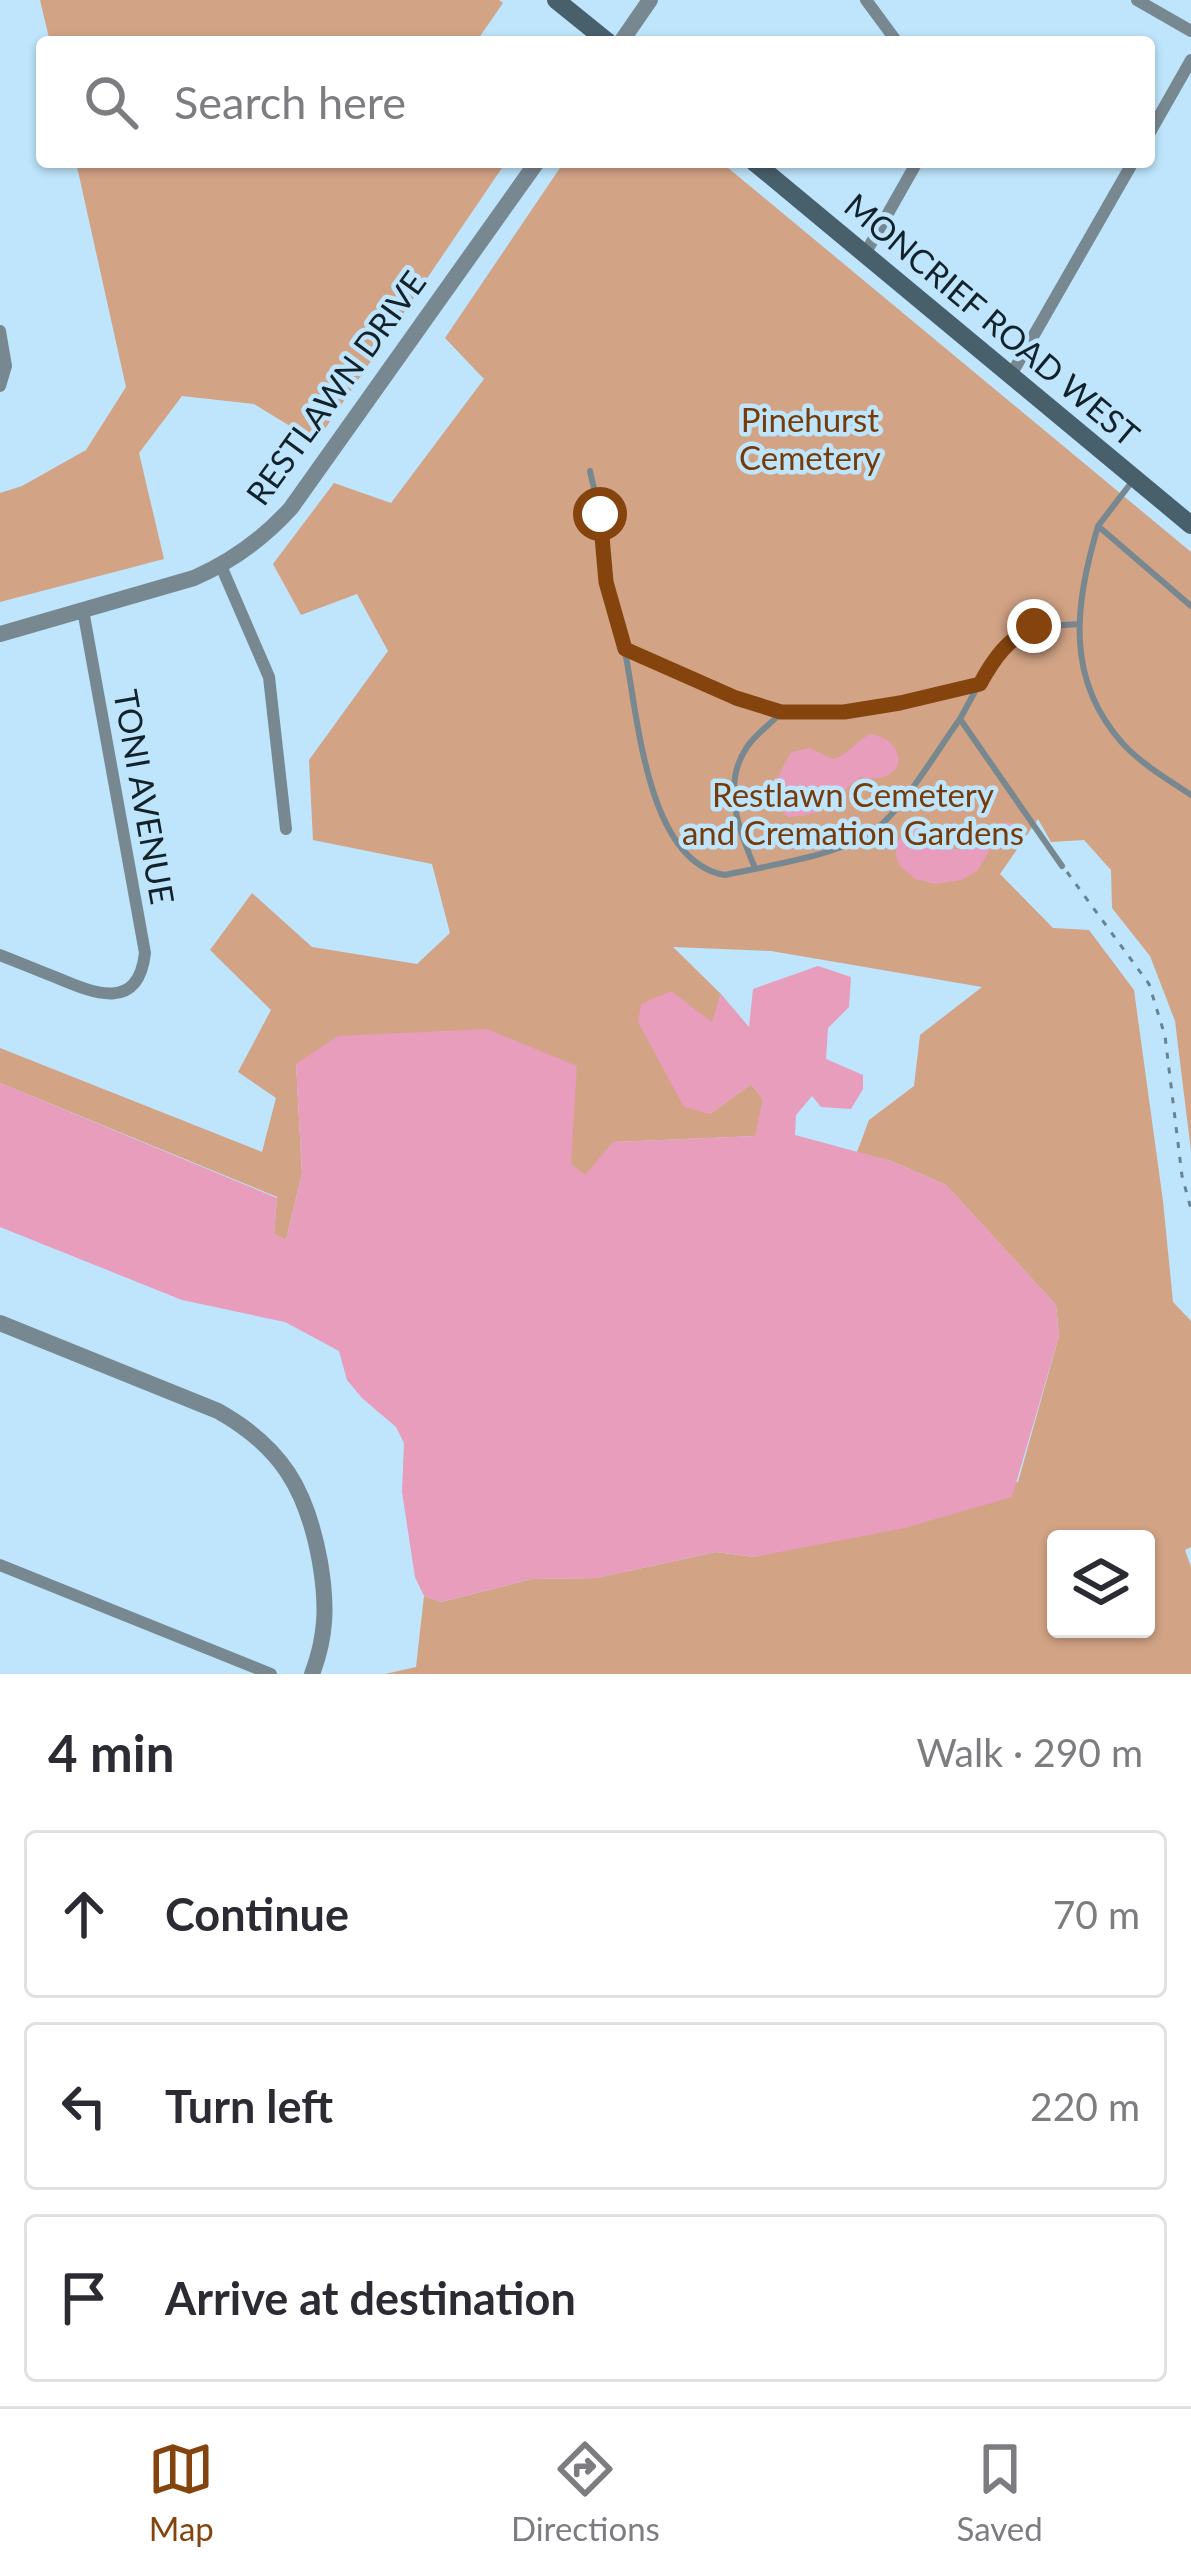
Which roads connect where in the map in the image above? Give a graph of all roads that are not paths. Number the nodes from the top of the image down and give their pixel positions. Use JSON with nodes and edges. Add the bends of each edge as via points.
{"nodes":[{"id":1,"x":556,"y":0,"type":"edge"},
{"id":2,"x":650,"y":0,"type":"edge"},
{"id":3,"x":866,"y":0,"type":"edge"},
{"id":4,"x":1137,"y":0,"type":"edge"},
{"id":5,"x":1191,"y":31,"type":"edge"},
{"id":6,"x":601,"y":36,"type":"edge"},
{"id":7,"x":625,"y":36,"type":"edge"},
{"id":8,"x":893,"y":36,"type":"edge"},
{"id":9,"x":1191,"y":60,"type":"edge"},
{"id":10,"x":1155,"y":123,"type":"edge"},
{"id":11,"x":533,"y":168,"type":"edge"},
{"id":12,"x":761,"y":168,"type":"edge"},
{"id":13,"x":913,"y":168,"type":"edge"},
{"id":14,"x":1130,"y":168,"type":"edge"},
{"id":15,"x":865,"y":254,"type":"junction"},
{"id":16,"x":0,"y":331,"type":"edge"},
{"id":17,"x":1011,"y":375,"type":"junction"},
{"id":18,"x":1,"y":385,"type":"edge"},
{"id":19,"x":590,"y":471,"type":"dead end"},
{"id":20,"x":1135,"y":478,"type":"junction"},
{"id":21,"x":1191,"y":525,"type":"edge"},
{"id":22,"x":1098,"y":526,"type":"junction"},
{"id":23,"x":221,"y":566,"type":"junction"},
{"id":24,"x":1191,"y":606,"type":"edge"},
{"id":25,"x":83,"y":610,"type":"junction"},
{"id":26,"x":1078,"y":624,"type":"junction"},
{"id":27,"x":0,"y":634,"type":"edge"},
{"id":28,"x":625,"y":649,"type":"junction"},
{"id":29,"x":980,"y":684,"type":"junction"},
{"id":30,"x":781,"y":712,"type":"junction"},
{"id":31,"x":960,"y":719,"type":"junction"},
{"id":32,"x":1191,"y":795,"type":"edge"},
{"id":33,"x":286,"y":829,"type":"dead end"},
{"id":34,"x":1062,"y":866,"type":"road end"},
{"id":35,"x":755,"y":868,"type":"junction"},
{"id":36,"x":0,"y":955,"type":"edge"},
{"id":37,"x":0,"y":1323,"type":"edge"},
{"id":38,"x":0,"y":1564,"type":"edge"},
{"id":39,"x":271,"y":1674,"type":"edge"},
{"id":40,"x":312,"y":1674,"type":"edge"}],
"edges":[{"from":1,"to":6,"type":"main road"},
{"from":2,"to":7,"type":"street"},
{"from":3,"to":8,"type":"street"},
{"from":4,"to":5,"type":"street"},
{"from":9,"to":10,"type":"street"},
{"from":11,"to":23,"type":"street","name":"RESTLAWN DRIVE","via":[[291,508]]},
{"from":12,"to":15,"type":"main road","name":"MONCRIEF ROAD WEST"},
{"from":13,"to":15,"type":"street"},
{"from":14,"to":17,"type":"street"},
{"from":15,"to":17,"type":"main road","name":"MONCRIEF ROAD WEST"},
{"from":16,"to":18,"type":"street"},
{"from":17,"to":20,"type":"main road","name":"MONCRIEF ROAD WEST"},
{"from":19,"to":28,"type":"lane"},
{"from":20,"to":21,"type":"main road","name":"MONCRIEF ROAD WEST"},
{"from":20,"to":22,"type":"lane"},
{"from":22,"to":24,"type":"lane"},
{"from":22,"to":26,"type":"lane"},
{"from":23,"to":25,"type":"street","name":"RESTLAWN DRIVE"},
{"from":23,"to":33,"type":"street","via":[[269,677]]},
{"from":25,"to":27,"type":"street","name":"RESTLAWN DRIVE"},
{"from":25,"to":36,"type":"street","name":"TONI AVENUE","via":[[143,969],[128,989],[94,993]]},
{"from":26,"to":29,"type":"lane","via":[[1018,634]]},
{"from":26,"to":32,"type":"lane","via":[[1100,713],[1125,746]]},
{"from":28,"to":30,"type":"lane"},
{"from":28,"to":35,"type":"lane","via":[[661,813],[698,865],[725,875]]},
{"from":29,"to":30,"type":"lane","via":[[844,712]]},
{"from":29,"to":31,"type":"lane"},
{"from":30,"to":35,"type":"lane","via":[[747,746],[736,770],[739,831]]},
{"from":31,"to":34,"type":"lane"},
{"from":31,"to":35,"type":"lane","via":[[875,830],[845,847]]},
{"from":37,"to":40,"type":"street","via":[[218,1411],[276,1454],[308,1509],[325,1591]]},
{"from":38,"to":39,"type":"street"}]}
